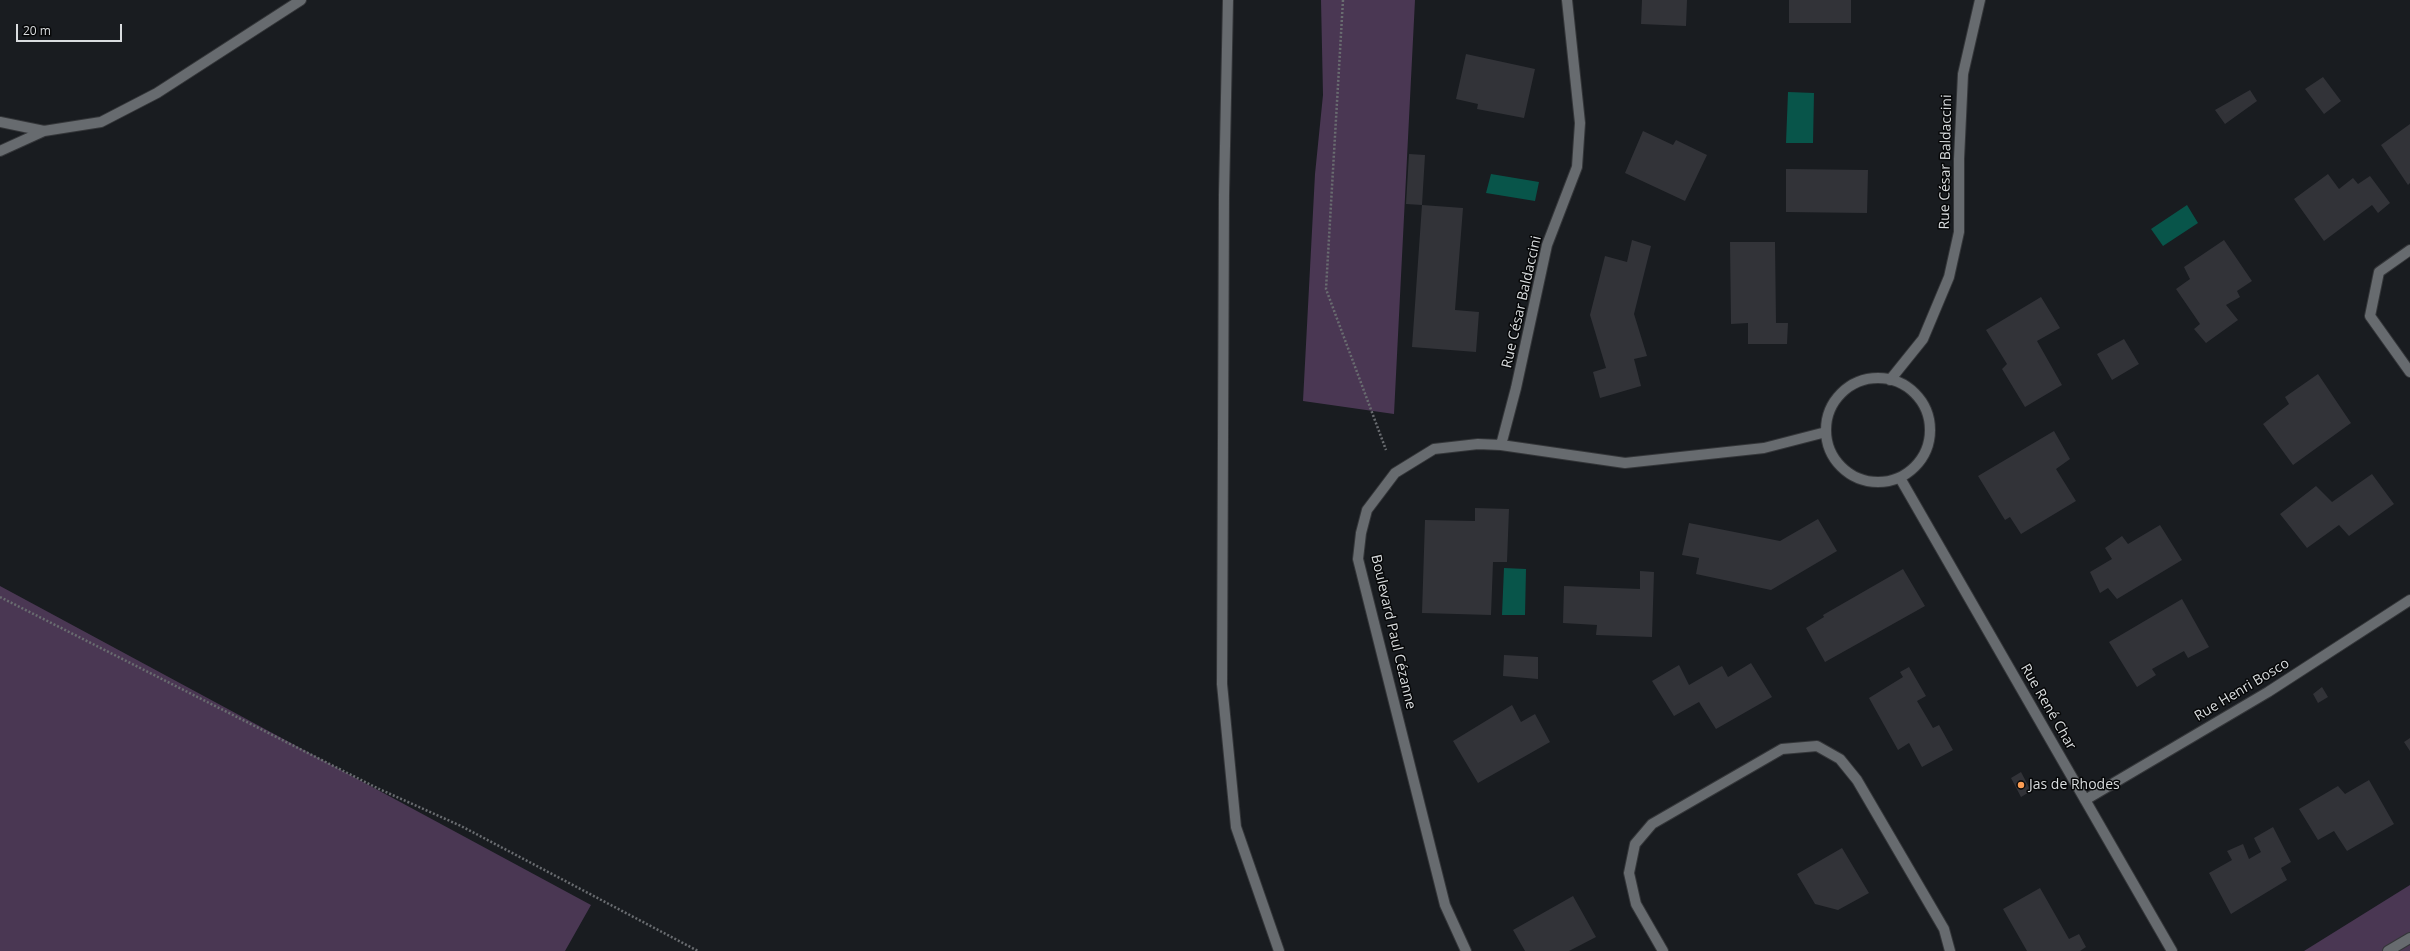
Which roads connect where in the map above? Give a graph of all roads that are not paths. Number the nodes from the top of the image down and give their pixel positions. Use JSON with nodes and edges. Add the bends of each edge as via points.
{"nodes":[{"id":1,"x":301,"y":0,"type":"edge"},
{"id":2,"x":1228,"y":0,"type":"edge"},
{"id":3,"x":1567,"y":0,"type":"edge"},
{"id":4,"x":1980,"y":0,"type":"edge"},
{"id":5,"x":0,"y":122,"type":"edge"},
{"id":6,"x":44,"y":131,"type":"junction"},
{"id":7,"x":0,"y":152,"type":"edge"},
{"id":8,"x":2410,"y":250,"type":"edge"},
{"id":9,"x":2410,"y":372,"type":"edge"},
{"id":10,"x":1890,"y":380,"type":"junction"},
{"id":11,"x":1826,"y":432,"type":"junction"},
{"id":12,"x":1501,"y":445,"type":"junction"},
{"id":13,"x":1900,"y":478,"type":"junction"},
{"id":14,"x":2410,"y":600,"type":"edge"},
{"id":15,"x":2085,"y":800,"type":"junction"},
{"id":16,"x":2410,"y":938,"type":"edge"},
{"id":17,"x":1279,"y":951,"type":"edge"},
{"id":18,"x":1466,"y":951,"type":"edge"},
{"id":19,"x":1663,"y":951,"type":"edge"},
{"id":20,"x":1950,"y":951,"type":"edge"},
{"id":21,"x":2172,"y":951,"type":"edge"},
{"id":22,"x":2388,"y":951,"type":"edge"}],
"edges":[{"from":1,"to":6,"type":"street","via":[[157,93],[101,122]]},
{"from":2,"to":17,"type":"street","via":[[1224,203],[1222,684],[1236,827]]},
{"from":3,"to":12,"type":"street","name":"Rue César Baldaccini","via":[[1580,123],[1577,167],[1547,245]]},
{"from":4,"to":10,"type":"street","name":"Rue César Baldaccini","via":[[1963,74],[1959,232],[1948,277],[1923,339]]},
{"from":5,"to":6,"type":"street"},
{"from":6,"to":7,"type":"street"},
{"from":8,"to":9,"type":"street","via":[[2379,272],[2370,316]]},
{"from":10,"to":11,"type":"street","via":[[1872,378],[1846,389],[1832,405]]},
{"from":10,"to":13,"type":"street","via":[[1909,389],[1921,401],[1929,419],[1930,438],[1925,453],[1914,468]]},
{"from":11,"to":12,"type":"street","name":"Boulevard Paul Cézanne","via":[[1764,448],[1625,463]]},
{"from":11,"to":13,"type":"street","via":[[1829,450],[1845,471],[1861,480],[1882,482]]},
{"from":12,"to":18,"type":"street","name":"Boulevard Paul Cézanne","via":[[1478,444],[1434,450],[1394,473],[1367,510],[1358,558],[1445,905]]},
{"from":13,"to":15,"type":"street","name":"Rue René Char"},
{"from":14,"to":15,"type":"street","name":"Rue Henri Bosco","via":[[2268,692]]},
{"from":15,"to":21,"type":"street","name":"Rue René Char"},
{"from":16,"to":22,"type":"street"},
{"from":19,"to":20,"type":"street","via":[[1636,904],[1629,873],[1635,844],[1652,824],[1782,749],[1817,746],[1840,759],[1857,780],[1944,928]]}]}
